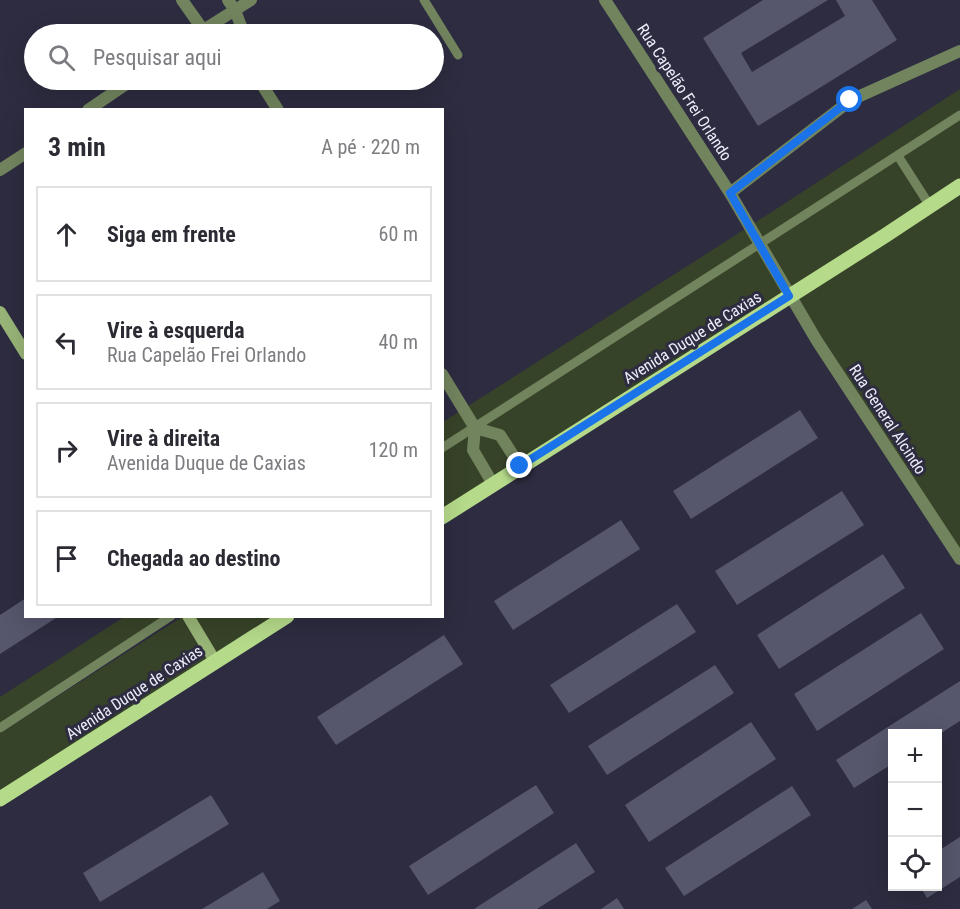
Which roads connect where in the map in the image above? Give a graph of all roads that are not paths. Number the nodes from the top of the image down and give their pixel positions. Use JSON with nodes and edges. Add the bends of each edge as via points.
{"nodes":[{"id":1,"x":182,"y":0,"type":"edge"},
{"id":2,"x":251,"y":0,"type":"edge"},
{"id":3,"x":424,"y":0,"type":"edge"},
{"id":4,"x":605,"y":0,"type":"edge"},
{"id":5,"x":231,"y":5,"type":"edge"},
{"id":6,"x":197,"y":24,"type":"edge"},
{"id":7,"x":211,"y":24,"type":"edge"},
{"id":8,"x":239,"y":24,"type":"edge"},
{"id":9,"x":439,"y":24,"type":"edge"},
{"id":10,"x":444,"y":32,"type":"edge"},
{"id":11,"x":960,"y":51,"type":"edge"},
{"id":12,"x":458,"y":55,"type":"dead end"},
{"id":13,"x":117,"y":90,"type":"edge"},
{"id":14,"x":265,"y":90,"type":"edge"},
{"id":15,"x":91,"y":108,"type":"edge"},
{"id":16,"x":277,"y":108,"type":"edge"},
{"id":17,"x":960,"y":115,"type":"edge"},
{"id":18,"x":24,"y":154,"type":"edge"},
{"id":19,"x":898,"y":156,"type":"junction"},
{"id":20,"x":0,"y":170,"type":"edge"},
{"id":21,"x":960,"y":186,"type":"edge"},
{"id":22,"x":730,"y":193,"type":"junction"},
{"id":23,"x":930,"y":206,"type":"junction"},
{"id":24,"x":760,"y":244,"type":"junction"},
{"id":25,"x":789,"y":296,"type":"junction"},
{"id":26,"x":0,"y":312,"type":"edge"},
{"id":27,"x":24,"y":351,"type":"edge"},
{"id":28,"x":444,"y":377,"type":"edge"},
{"id":29,"x":475,"y":428,"type":"junction"},
{"id":30,"x":444,"y":447,"type":"edge"},
{"id":31,"x":520,"y":466,"type":"junction"},
{"id":32,"x":493,"y":484,"type":"junction"},
{"id":33,"x":444,"y":516,"type":"edge"},
{"id":34,"x":960,"y":559,"type":"edge"},
{"id":35,"x":168,"y":618,"type":"edge"},
{"id":36,"x":189,"y":618,"type":"edge"},
{"id":37,"x":284,"y":618,"type":"edge"},
{"id":38,"x":215,"y":661,"type":"junction"},
{"id":39,"x":0,"y":728,"type":"edge"},
{"id":40,"x":0,"y":799,"type":"edge"}],
"edges":[{"from":1,"to":6,"type":"street"},
{"from":2,"to":5,"type":"street"},
{"from":3,"to":9,"type":"lane"},
{"from":4,"to":22,"type":"street","name":"Rua Capelão Frei Orlando"},
{"from":5,"to":7,"type":"street"},
{"from":5,"to":8,"type":"street"},
{"from":10,"to":12,"type":"lane"},
{"from":11,"to":22,"type":"street","via":[[850,100]]},
{"from":13,"to":15,"type":"street"},
{"from":14,"to":16,"type":"street"},
{"from":17,"to":19,"type":"lane"},
{"from":18,"to":20,"type":"street"},
{"from":19,"to":23,"type":"lane"},
{"from":19,"to":24,"type":"lane"},
{"from":21,"to":23,"type":"main road","name":"Avenida Duque de Caxias"},
{"from":22,"to":24,"type":"street","name":"Rua Capelão Frei Orlando"},
{"from":23,"to":25,"type":"main road","name":"Avenida Duque de Caxias"},
{"from":24,"to":25,"type":"street","name":"Rua Capelão Frei Orlando"},
{"from":24,"to":29,"type":"lane"},
{"from":25,"to":31,"type":"main road","name":"Avenida Duque de Caxias"},
{"from":25,"to":34,"type":"street","name":"Rua General Alcindo"},
{"from":26,"to":27,"type":"street"},
{"from":28,"to":29,"type":"street"},
{"from":29,"to":30,"type":"lane"},
{"from":29,"to":31,"type":"street","via":[[500,435]]},
{"from":29,"to":32,"type":"street","via":[[473,450]]},
{"from":31,"to":32,"type":"main road","name":"Avenida Duque de Caxias"},
{"from":32,"to":33,"type":"main road","name":"Avenida Duque de Caxias"},
{"from":35,"to":39,"type":"lane"},
{"from":36,"to":38,"type":"street"},
{"from":37,"to":38,"type":"main road","name":"Avenida Duque de Caxias"},
{"from":38,"to":40,"type":"main road","name":"Avenida Duque de Caxias"}]}
